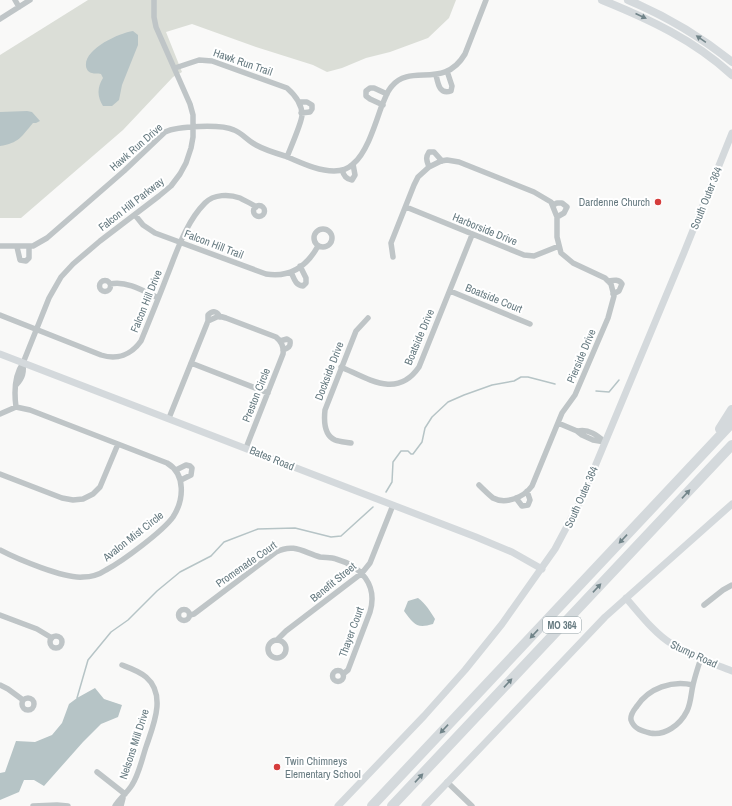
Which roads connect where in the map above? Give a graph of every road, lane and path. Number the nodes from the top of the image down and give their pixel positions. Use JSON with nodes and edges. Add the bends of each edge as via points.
{"nodes":[{"id":1,"x":15,"y":0,"type":"edge"},
{"id":2,"x":30,"y":0,"type":"edge"},
{"id":3,"x":154,"y":0,"type":"edge"},
{"id":4,"x":486,"y":0,"type":"edge"},
{"id":5,"x":604,"y":0,"type":"edge"},
{"id":6,"x":628,"y":0,"type":"edge"},
{"id":7,"x":19,"y":6,"type":"junction"},
{"id":8,"x":0,"y":19,"type":"edge"},
{"id":9,"x":732,"y":62,"type":"edge"},
{"id":10,"x":175,"y":68,"type":"junction"},
{"id":11,"x":446,"y":71,"type":"junction"},
{"id":12,"x":436,"y":75,"type":"junction"},
{"id":13,"x":732,"y":76,"type":"edge"},
{"id":14,"x":387,"y":94,"type":"junction"},
{"id":15,"x":299,"y":102,"type":"junction"},
{"id":16,"x":382,"y":105,"type":"junction"},
{"id":17,"x":301,"y":113,"type":"junction"},
{"id":18,"x":194,"y":127,"type":"junction"},
{"id":19,"x":732,"y":133,"type":"edge"},
{"id":20,"x":288,"y":157,"type":"junction"},
{"id":21,"x":442,"y":161,"type":"junction"},
{"id":22,"x":353,"y":164,"type":"junction"},
{"id":23,"x":429,"y":167,"type":"junction"},
{"id":24,"x":342,"y":170,"type":"junction"},
{"id":25,"x":553,"y":205,"type":"junction"},
{"id":26,"x":256,"y":207,"type":"dead end"},
{"id":27,"x":406,"y":207,"type":"junction"},
{"id":28,"x":135,"y":215,"type":"junction"},
{"id":29,"x":557,"y":216,"type":"junction"},
{"id":30,"x":472,"y":234,"type":"junction"},
{"id":31,"x":180,"y":242,"type":"junction"},
{"id":32,"x":0,"y":246,"type":"edge"},
{"id":33,"x":29,"y":246,"type":"junction"},
{"id":34,"x":318,"y":246,"type":"dead end"},
{"id":35,"x":559,"y":246,"type":"junction"},
{"id":36,"x":17,"y":247,"type":"junction"},
{"id":37,"x":394,"y":257,"type":"dead end"},
{"id":38,"x":300,"y":266,"type":"junction"},
{"id":39,"x":291,"y":272,"type":"junction"},
{"id":40,"x":608,"y":280,"type":"junction"},
{"id":41,"x":110,"y":284,"type":"dead end"},
{"id":42,"x":450,"y":291,"type":"junction"},
{"id":43,"x":613,"y":294,"type":"junction"},
{"id":44,"x":158,"y":298,"type":"junction"},
{"id":45,"x":0,"y":315,"type":"edge"},
{"id":46,"x":368,"y":318,"type":"dead end"},
{"id":47,"x":530,"y":324,"type":"dead end"},
{"id":48,"x":37,"y":330,"type":"junction"},
{"id":49,"x":280,"y":341,"type":"junction"},
{"id":50,"x":283,"y":350,"type":"junction"},
{"id":51,"x":0,"y":354,"type":"edge"},
{"id":52,"x":23,"y":363,"type":"junction"},
{"id":53,"x":191,"y":364,"type":"junction"},
{"id":54,"x":341,"y":367,"type":"junction"},
{"id":55,"x":268,"y":393,"type":"junction"},
{"id":56,"x":16,"y":407,"type":"junction"},
{"id":57,"x":732,"y":410,"type":"edge"},
{"id":58,"x":0,"y":414,"type":"edge"},
{"id":59,"x":169,"y":418,"type":"junction"},
{"id":60,"x":558,"y":423,"type":"junction"},
{"id":61,"x":732,"y":423,"type":"edge"},
{"id":62,"x":605,"y":442,"type":"junction"},
{"id":63,"x":351,"y":443,"type":"dead end"},
{"id":64,"x":118,"y":444,"type":"junction"},
{"id":65,"x":732,"y":445,"type":"edge"},
{"id":66,"x":246,"y":448,"type":"junction"},
{"id":67,"x":697,"y":461,"type":"junction"},
{"id":68,"x":176,"y":470,"type":"junction"},
{"id":69,"x":0,"y":474,"type":"edge"},
{"id":70,"x":180,"y":480,"type":"junction"},
{"id":71,"x":479,"y":485,"type":"dead end"},
{"id":72,"x":527,"y":491,"type":"junction"},
{"id":73,"x":516,"y":498,"type":"junction"},
{"id":74,"x":732,"y":504,"type":"edge"},
{"id":75,"x":393,"y":505,"type":"junction"},
{"id":76,"x":0,"y":550,"type":"edge"},
{"id":77,"x":542,"y":569,"type":"junction"},
{"id":78,"x":362,"y":573,"type":"junction"},
{"id":79,"x":732,"y":585,"type":"edge"},
{"id":80,"x":626,"y":598,"type":"junction"},
{"id":81,"x":704,"y":605,"type":"dead end"},
{"id":82,"x":0,"y":615,"type":"edge"},
{"id":83,"x":190,"y":615,"type":"dead end"},
{"id":84,"x":52,"y":638,"type":"dead end"},
{"id":85,"x":277,"y":640,"type":"dead end"},
{"id":86,"x":701,"y":658,"type":"junction"},
{"id":87,"x":122,"y":665,"type":"dead end"},
{"id":88,"x":732,"y":671,"type":"edge"},
{"id":89,"x":343,"y":674,"type":"dead end"},
{"id":90,"x":0,"y":685,"type":"edge"},
{"id":91,"x":693,"y":685,"type":"junction"},
{"id":92,"x":23,"y":700,"type":"dead end"},
{"id":93,"x":97,"y":772,"type":"dead end"},
{"id":94,"x":447,"y":782,"type":"junction"},
{"id":95,"x":124,"y":796,"type":"junction"},
{"id":96,"x":33,"y":806,"type":"edge"},
{"id":97,"x":68,"y":806,"type":"edge"},
{"id":98,"x":115,"y":806,"type":"edge"},
{"id":99,"x":121,"y":806,"type":"edge"},
{"id":100,"x":338,"y":806,"type":"edge"},
{"id":101,"x":372,"y":806,"type":"edge"},
{"id":102,"x":392,"y":806,"type":"edge"},
{"id":103,"x":425,"y":806,"type":"edge"},
{"id":104,"x":472,"y":806,"type":"edge"}],
"edges":[{"from":1,"to":7,"type":"street"},
{"from":2,"to":7,"type":"street"},
{"from":3,"to":10,"type":"street","name":"Falcon Hill Parkway","via":[[156,26]]},
{"from":4,"to":11,"type":"street","name":"Hawk Run Drive","via":[[465,54],[456,66]]},
{"from":5,"to":13,"type":"main road","one_way":true,"via":[[674,33],[703,52]]},
{"from":9,"to":6,"type":"main road","one_way":true,"via":[[685,28]]},
{"from":7,"to":8,"type":"street"},
{"from":10,"to":15,"type":"street","name":"Hawk Run Trail","via":[[199,60],[212,61],[287,88]]},
{"from":10,"to":18,"type":"street","name":"Falcon Hill Parkway","via":[[190,104]]},
{"from":11,"to":12,"type":"street","name":"Hawk Run Drive"},
{"from":11,"to":12,"type":"street","via":[[452,86],[451,91],[446,93],[439,88]]},
{"from":12,"to":14,"type":"street","name":"Hawk Run Drive","via":[[407,76],[392,86]]},
{"from":14,"to":16,"type":"street","name":"Hawk Run Drive"},
{"from":14,"to":16,"type":"street","via":[[374,88],[366,91],[366,96]]},
{"from":15,"to":17,"type":"street","name":"Hawk Run Trail"},
{"from":15,"to":17,"type":"street","name":"Hawk Run Trail","via":[[312,105],[310,112]]},
{"from":16,"to":22,"type":"street","name":"Hawk Run Drive","via":[[362,154]]},
{"from":17,"to":20,"type":"street","name":"Hawk Run Trail"},
{"from":18,"to":20,"type":"street","name":"Hawk Run Drive","via":[[225,127],[235,130],[259,147]]},
{"from":18,"to":28,"type":"street","name":"Falcon Hill Parkway","via":[[191,148],[180,174],[171,186]]},
{"from":18,"to":33,"type":"street","name":"Hawk Run Drive","via":[[165,132],[47,238]]},
{"from":19,"to":62,"type":"street","name":"South Outer 364"},
{"from":20,"to":24,"type":"street","name":"Hawk Run Drive","via":[[316,168]]},
{"from":21,"to":23,"type":"street"},
{"from":21,"to":23,"type":"street","via":[[434,152],[429,152],[426,159]]},
{"from":21,"to":25,"type":"street","via":[[459,162],[534,192]]},
{"from":22,"to":24,"type":"street","name":"Hawk Run Drive"},
{"from":22,"to":24,"type":"street","name":"Hawk Run Drive","via":[[355,175],[352,180],[345,177]]},
{"from":23,"to":27,"type":"street","via":[[418,177]]},
{"from":25,"to":29,"type":"street"},
{"from":25,"to":29,"type":"street","via":[[562,203],[566,207],[564,213]]},
{"from":26,"to":31,"type":"street","name":"Falcon Hill Drive","via":[[236,197],[214,197],[205,203],[192,220]]},
{"from":27,"to":30,"type":"street","name":"Harborside Drive"},
{"from":27,"to":37,"type":"street","via":[[392,243]]},
{"from":28,"to":31,"type":"street","name":"Falcon Hill Trail","via":[[143,225],[155,233]]},
{"from":28,"to":48,"type":"street","name":"Falcon Hill Parkway","via":[[87,252],[60,277]]},
{"from":29,"to":35,"type":"street"},
{"from":30,"to":35,"type":"street","name":"Harborside Drive","via":[[524,255],[534,256]]},
{"from":30,"to":42,"type":"street","name":"Boatside Drive"},
{"from":31,"to":39,"type":"street","name":"Falcon Hill Trail","via":[[259,272],[274,276]]},
{"from":31,"to":44,"type":"street","name":"Falcon Hill Drive"},
{"from":32,"to":36,"type":"street","name":"Hawk Run Drive"},
{"from":33,"to":36,"type":"street","name":"Hawk Run Drive"},
{"from":33,"to":36,"type":"street","via":[[29,258],[26,261],[20,260]]},
{"from":34,"to":38,"type":"street","name":"Falcon Hill Trail","via":[[309,261]]},
{"from":35,"to":40,"type":"street","name":"Pierside Drive","via":[[561,253],[570,261]]},
{"from":38,"to":39,"type":"street","name":"Falcon Hill Trail"},
{"from":38,"to":39,"type":"street","via":[[306,278],[306,283],[302,286],[298,285]]},
{"from":40,"to":43,"type":"street"},
{"from":40,"to":43,"type":"street","name":"Pierside Drive","via":[[621,281],[619,291]]},
{"from":41,"to":44,"type":"street","via":[[120,283]]},
{"from":42,"to":47,"type":"street","name":"Boatside Court"},
{"from":42,"to":54,"type":"street","name":"Boatside Drive","via":[[419,367],[408,380],[394,385],[385,384]]},
{"from":43,"to":60,"type":"street","name":"Pierside Drive","via":[[608,318],[575,395]]},
{"from":44,"to":48,"type":"street","name":"Falcon Hill Drive","via":[[141,341],[131,352],[118,357],[101,355]]},
{"from":45,"to":48,"type":"street","name":"Falcon Hill Drive"},
{"from":46,"to":54,"type":"street","name":"Dockside Drive","via":[[356,331]]},
{"from":48,"to":52,"type":"street","name":"Falcon Hill Parkway"},
{"from":49,"to":50,"type":"street"},
{"from":49,"to":50,"type":"street","name":"Preston Circle","via":[[290,341],[290,346]]},
{"from":49,"to":53,"type":"street","name":"Preston Circle","via":[[276,337],[220,317],[214,318],[208,321]]},
{"from":50,"to":55,"type":"street","name":"Preston Circle"},
{"from":51,"to":52,"type":"street","name":"Bates Road"},
{"from":52,"to":56,"type":"street","name":"Falcon Hill Parkway","via":[[15,378]]},
{"from":52,"to":59,"type":"street","name":"Bates Road"},
{"from":53,"to":55,"type":"street"},
{"from":53,"to":59,"type":"street","name":"Preston Circle"},
{"from":54,"to":63,"type":"street","name":"Dockside Drive","via":[[324,419],[325,426],[334,440]]},
{"from":55,"to":66,"type":"street","name":"Preston Circle"},
{"from":56,"to":58,"type":"street"},
{"from":56,"to":64,"type":"street"},
{"from":57,"to":67,"type":"highway"},
{"from":59,"to":66,"type":"street","name":"Bates Road"},
{"from":60,"to":62,"type":"street","via":[[593,440]]},
{"from":60,"to":72,"type":"street","name":"Pierside Drive","via":[[532,486]]},
{"from":61,"to":67,"type":"highway","number":"MO 364"},
{"from":62,"to":77,"type":"street","name":"South Outer 364","via":[[567,529]]},
{"from":64,"to":68,"type":"street","via":[[167,463]]},
{"from":64,"to":69,"type":"street","via":[[100,487],[83,499],[62,498]]},
{"from":102,"to":65,"type":"highway","number":"MO 364","one_way":true},
{"from":66,"to":75,"type":"street","name":"Bates Road"},
{"from":67,"to":101,"type":"highway","number":"MO 364","one_way":true},
{"from":68,"to":70,"type":"street","name":"Avalon Mist Circle"},
{"from":68,"to":70,"type":"street","via":[[186,465],[192,468],[191,475]]},
{"from":70,"to":76,"type":"street","name":"Avalon Mist Circle","via":[[182,488],[179,503],[170,521],[120,562],[99,573],[84,577],[68,576]]},
{"from":71,"to":73,"type":"street","name":"Pierside Drive","via":[[498,500]]},
{"from":72,"to":73,"type":"street","name":"Pierside Drive"},
{"from":72,"to":73,"type":"street","name":"Pierside Drive","via":[[530,500],[528,505],[522,506]]},
{"from":74,"to":80,"type":"street"},
{"from":75,"to":77,"type":"street","name":"Bates Road","via":[[512,552]]},
{"from":75,"to":78,"type":"street","name":"Benefit Street","via":[[370,563]]},
{"from":77,"to":100,"type":"street","name":"South Outer 364","via":[[465,670]]},
{"from":78,"to":83,"type":"street","name":"Promenade Court","via":[[336,559],[324,558],[300,549],[282,549]]},
{"from":78,"to":85,"type":"street","name":"Benefit Street"},
{"from":78,"to":89,"type":"street","name":"Thayer Court","via":[[372,594],[372,607],[348,670]]},
{"from":79,"to":81,"type":"street"},
{"from":80,"to":86,"type":"street","name":"Stump Road","via":[[666,640]]},
{"from":80,"to":94,"type":"street","via":[[584,638]]},
{"from":82,"to":84,"type":"street","via":[[37,629]]},
{"from":86,"to":88,"type":"street","name":"Stump Road"},
{"from":86,"to":91,"type":"street"},
{"from":87,"to":95,"type":"street","name":"Nelsons Mill Drive","via":[[137,671],[149,680],[158,703],[138,772]]},
{"from":90,"to":92,"type":"street"},
{"from":91,"to":91,"type":"street","via":[[687,711],[681,721],[672,728],[664,733],[654,734],[640,730],[634,725],[631,720],[632,714],[648,694],[665,685]]},
{"from":93,"to":95,"type":"street"},
{"from":94,"to":103,"type":"street"},
{"from":94,"to":104,"type":"street"},
{"from":95,"to":98,"type":"street","name":"Nelsons Mill Drive"},
{"from":95,"to":99,"type":"street","name":"Nelsons Mill Drive"},
{"from":96,"to":97,"type":"street"}]}
